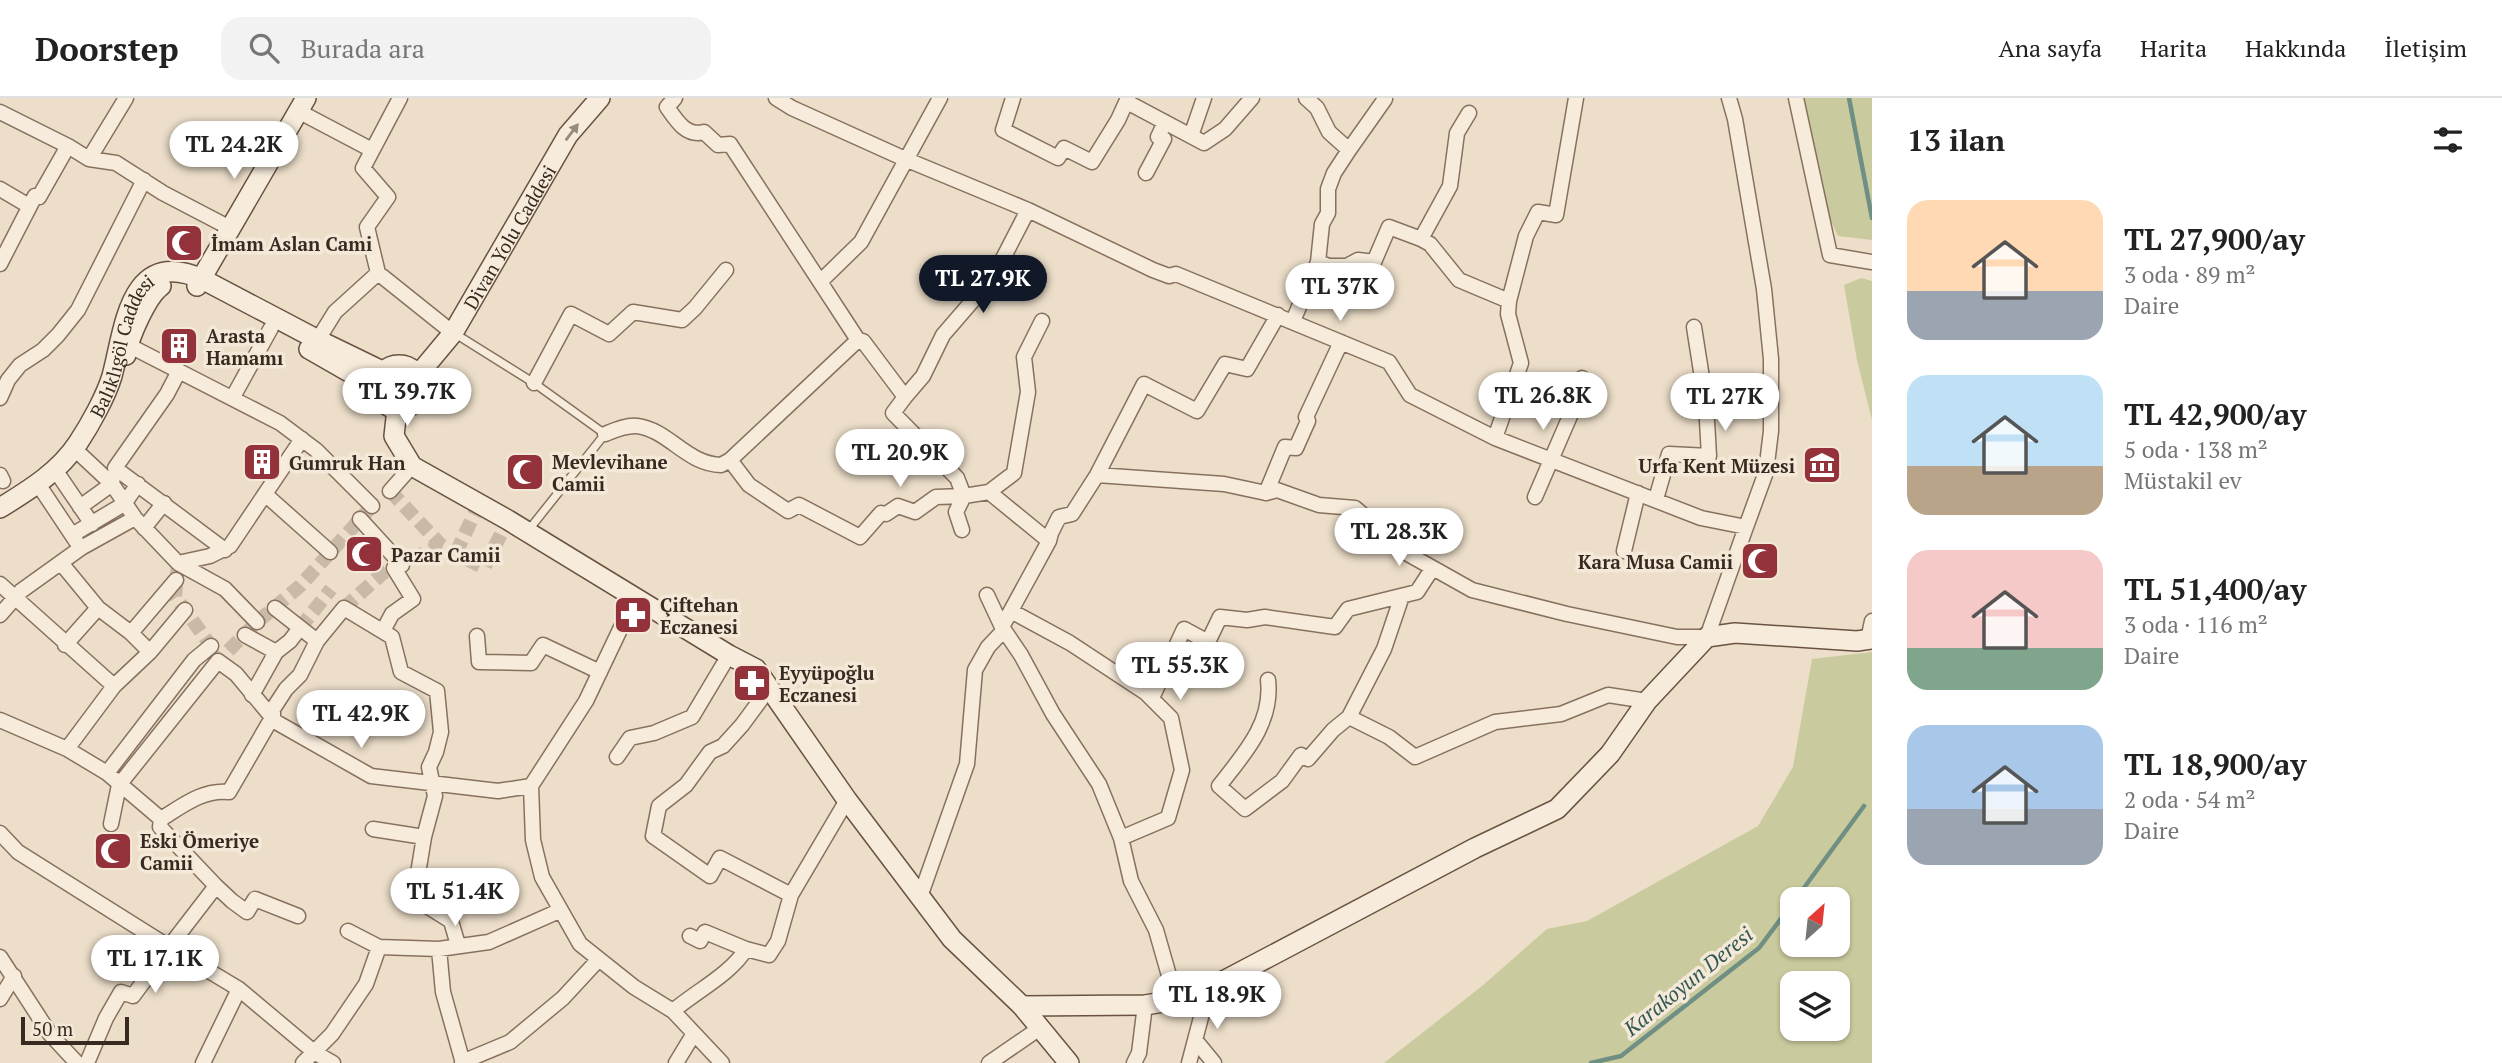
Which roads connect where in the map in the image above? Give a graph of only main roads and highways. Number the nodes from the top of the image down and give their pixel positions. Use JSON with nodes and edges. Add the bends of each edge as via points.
{"nodes":[{"id":1,"x":600,"y":98,"type":"edge"},
{"id":2,"x":302,"y":104,"type":"edge"},
{"id":3,"x":200,"y":283,"type":"junction"},
{"id":4,"x":314,"y":345,"type":"junction"},
{"id":5,"x":418,"y":375,"type":"junction"},
{"id":6,"x":381,"y":380,"type":"junction"},
{"id":7,"x":397,"y":409,"type":"junction"},
{"id":8,"x":0,"y":508,"type":"edge"},
{"id":9,"x":0,"y":518,"type":"edge"},
{"id":10,"x":1870,"y":633,"type":"edge"},
{"id":11,"x":1022,"y":1006,"type":"junction"},
{"id":12,"x":1069,"y":1063,"type":"edge"}],
"edges":[{"from":5,"to":1,"type":"main road","name":"Divan Yolu Caddesi","one_way":true,"via":[[453,333],[568,135]]},
{"from":2,"to":3,"type":"main road"},
{"from":3,"to":4,"type":"main road","name":"Balıklıgöl Caddesi"},
{"from":3,"to":4,"type":"main road","name":"Balıklıgöl Caddesi","via":[[271,328]]},
{"from":3,"to":8,"type":"main road","name":"Balıklıgöl Caddesi","via":[[185,272],[161,272],[142,286],[122,324],[111,378],[78,443],[61,465]]},
{"from":3,"to":9,"type":"main road","name":"Balıklıgöl Caddesi","via":[[167,283],[153,293],[128,345],[122,381],[80,455],[60,477]]},
{"from":4,"to":6,"type":"main road","name":"Balıklıgöl Caddesi"},
{"from":5,"to":6,"type":"main road","via":[[402,365],[389,368]]},
{"from":5,"to":7,"type":"main road","via":[[420,396],[410,406]]},
{"from":6,"to":7,"type":"main road","via":[[382,400]]},
{"from":7,"to":11,"type":"main road","via":[[394,436],[412,466],[756,669],[951,939]]},
{"from":10,"to":11,"type":"main road","via":[[1857,641],[1735,633],[1707,638],[1647,701],[1610,754],[1557,809],[1214,986],[1176,1000],[1145,1005]]},
{"from":11,"to":12,"type":"main road"}]}
